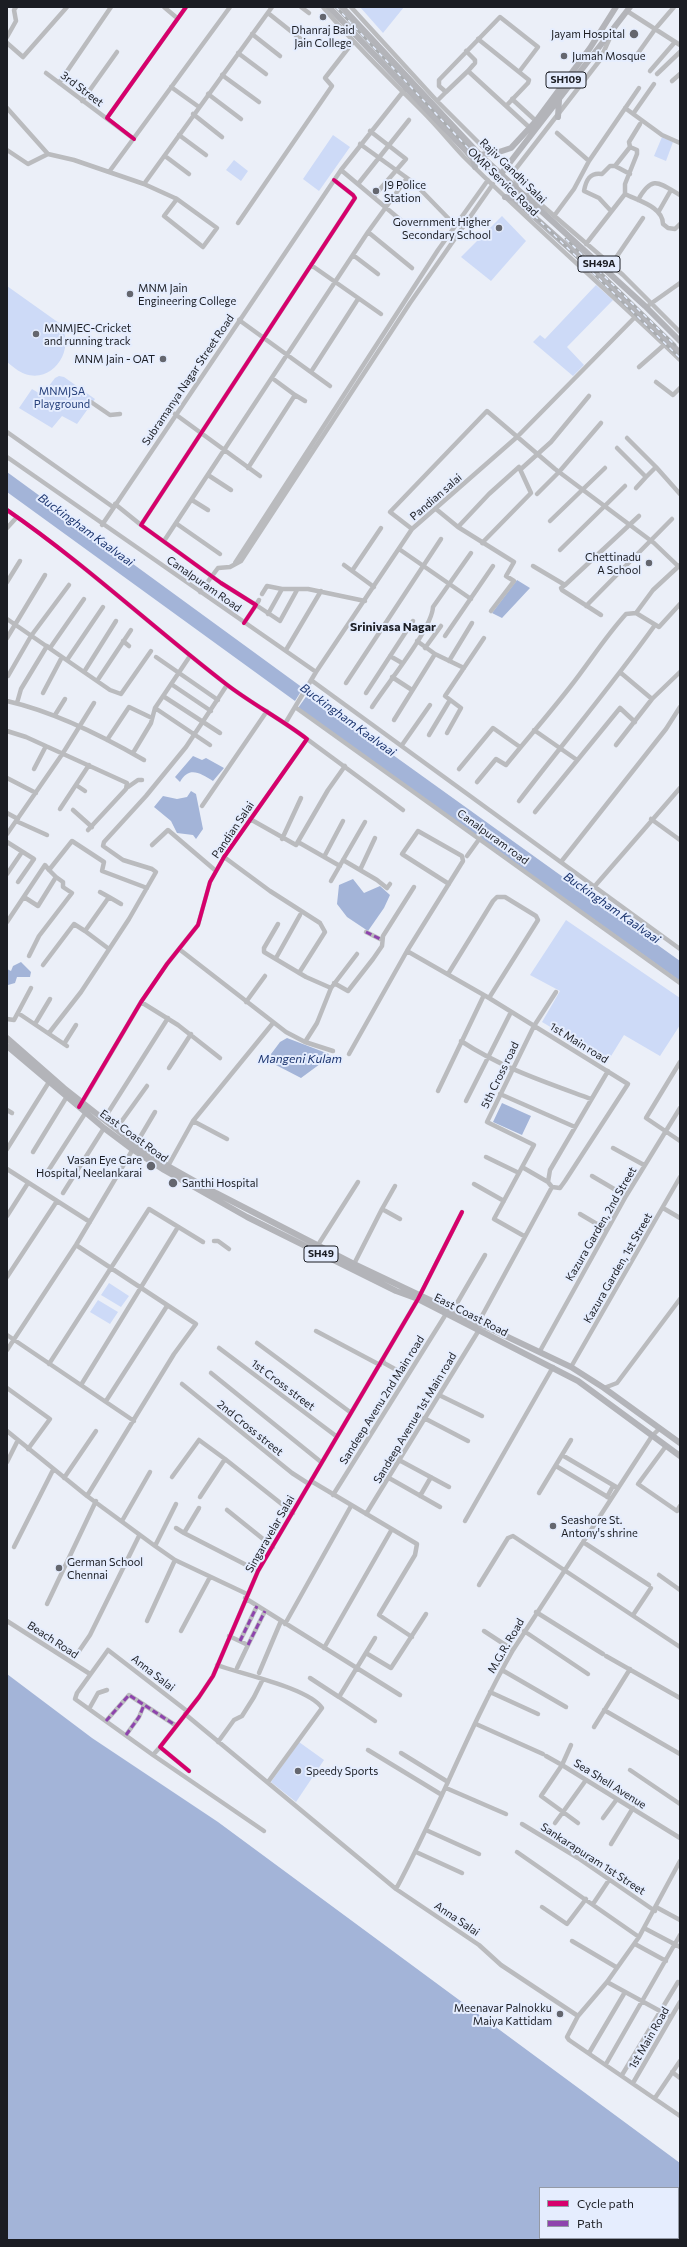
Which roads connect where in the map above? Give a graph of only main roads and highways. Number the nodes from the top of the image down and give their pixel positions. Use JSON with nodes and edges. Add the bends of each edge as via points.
{"nodes":[{"id":1,"x":329,"y":7,"type":"edge"},
{"id":2,"x":342,"y":7,"type":"edge"},
{"id":3,"x":616,"y":7,"type":"edge"},
{"id":4,"x":628,"y":9,"type":"edge"},
{"id":5,"x":576,"y":66,"type":"junction"},
{"id":6,"x":582,"y":70,"type":"junction"},
{"id":7,"x":559,"y":100,"type":"junction"},
{"id":8,"x":558,"y":117,"type":"road end"},
{"id":9,"x":480,"y":155,"type":"junction"},
{"id":10,"x":475,"y":167,"type":"road end"},
{"id":11,"x":501,"y":174,"type":"junction"},
{"id":12,"x":505,"y":197,"type":"road end"},
{"id":13,"x":635,"y":297,"type":"junction"},
{"id":14,"x":628,"y":302,"type":"junction"},
{"id":15,"x":680,"y":341,"type":"edge"},
{"id":16,"x":680,"y":352,"type":"edge"},
{"id":17,"x":7,"y":1038,"type":"edge"},
{"id":18,"x":7,"y":1046,"type":"edge"},
{"id":19,"x":81,"y":1105,"type":"junction"},
{"id":20,"x":134,"y":1147,"type":"junction"},
{"id":21,"x":419,"y":1297,"type":"junction"},
{"id":22,"x":477,"y":1327,"type":"junction"},
{"id":23,"x":680,"y":1443,"type":"edge"},
{"id":24,"x":680,"y":1456,"type":"edge"}],
"edges":[{"from":1,"to":10,"type":"main road","name":"Rajiv Gandhi Salai","via":[[404,90],[473,158]]},
{"from":2,"to":9,"type":"main road","name":"Rajiv Gandhi Salai","number":"SH49A"},
{"from":3,"to":5,"type":"main road","number":"SH109"},
{"from":4,"to":6,"type":"main road","number":"SH109"},
{"from":5,"to":6,"type":"main road"},
{"from":5,"to":9,"type":"main road","number":"SH109","via":[[536,121],[527,125],[511,148]]},
{"from":6,"to":7,"type":"main road","number":"SH109"},
{"from":7,"to":8,"type":"main road"},
{"from":7,"to":11,"type":"main road","number":"SH109"},
{"from":9,"to":11,"type":"main road","name":"Rajiv Gandhi Salai","number":"SH49A"},
{"from":11,"to":13,"type":"main road","name":"Rajiv Gandhi Salai","number":"SH49A"},
{"from":12,"to":14,"type":"main road","name":"Rajiv Gandhi Salai","number":"SH49A","via":[[513,198]]},
{"from":13,"to":14,"type":"main road"},
{"from":13,"to":15,"type":"main road","name":"Rajiv Gandhi Salai","number":"SH49A","via":[[648,305]]},
{"from":14,"to":16,"type":"main road","name":"Rajiv Gandhi Salai","number":"SH49A","via":[[637,314]]},
{"from":17,"to":19,"type":"main road","name":"East Coast Road","number":"SH49"},
{"from":18,"to":19,"type":"main road","name":"East Coast Road","number":"SH49","via":[[66,1098]]},
{"from":19,"to":20,"type":"main road","name":"East Coast Road","number":"SH49","via":[[104,1119]]},
{"from":19,"to":20,"type":"main road","name":"East Coast Road","number":"SH49","via":[[104,1128]]},
{"from":20,"to":21,"type":"main road","name":"East Coast Road","number":"SH49","via":[[216,1193]]},
{"from":20,"to":21,"type":"main road","name":"East Coast Road","number":"SH49","via":[[164,1170],[247,1217],[396,1291]]},
{"from":21,"to":22,"type":"main road","name":"East Coast Road","number":"SH49","via":[[446,1314]]},
{"from":21,"to":22,"type":"main road","name":"East Coast Road","number":"SH49","via":[[453,1310]]},
{"from":22,"to":23,"type":"main road","name":"East Coast Road","number":"SH49","via":[[540,1351],[571,1367]]},
{"from":22,"to":24,"type":"main road","name":"East Coast Road","number":"SH49","via":[[578,1380]]}]}
